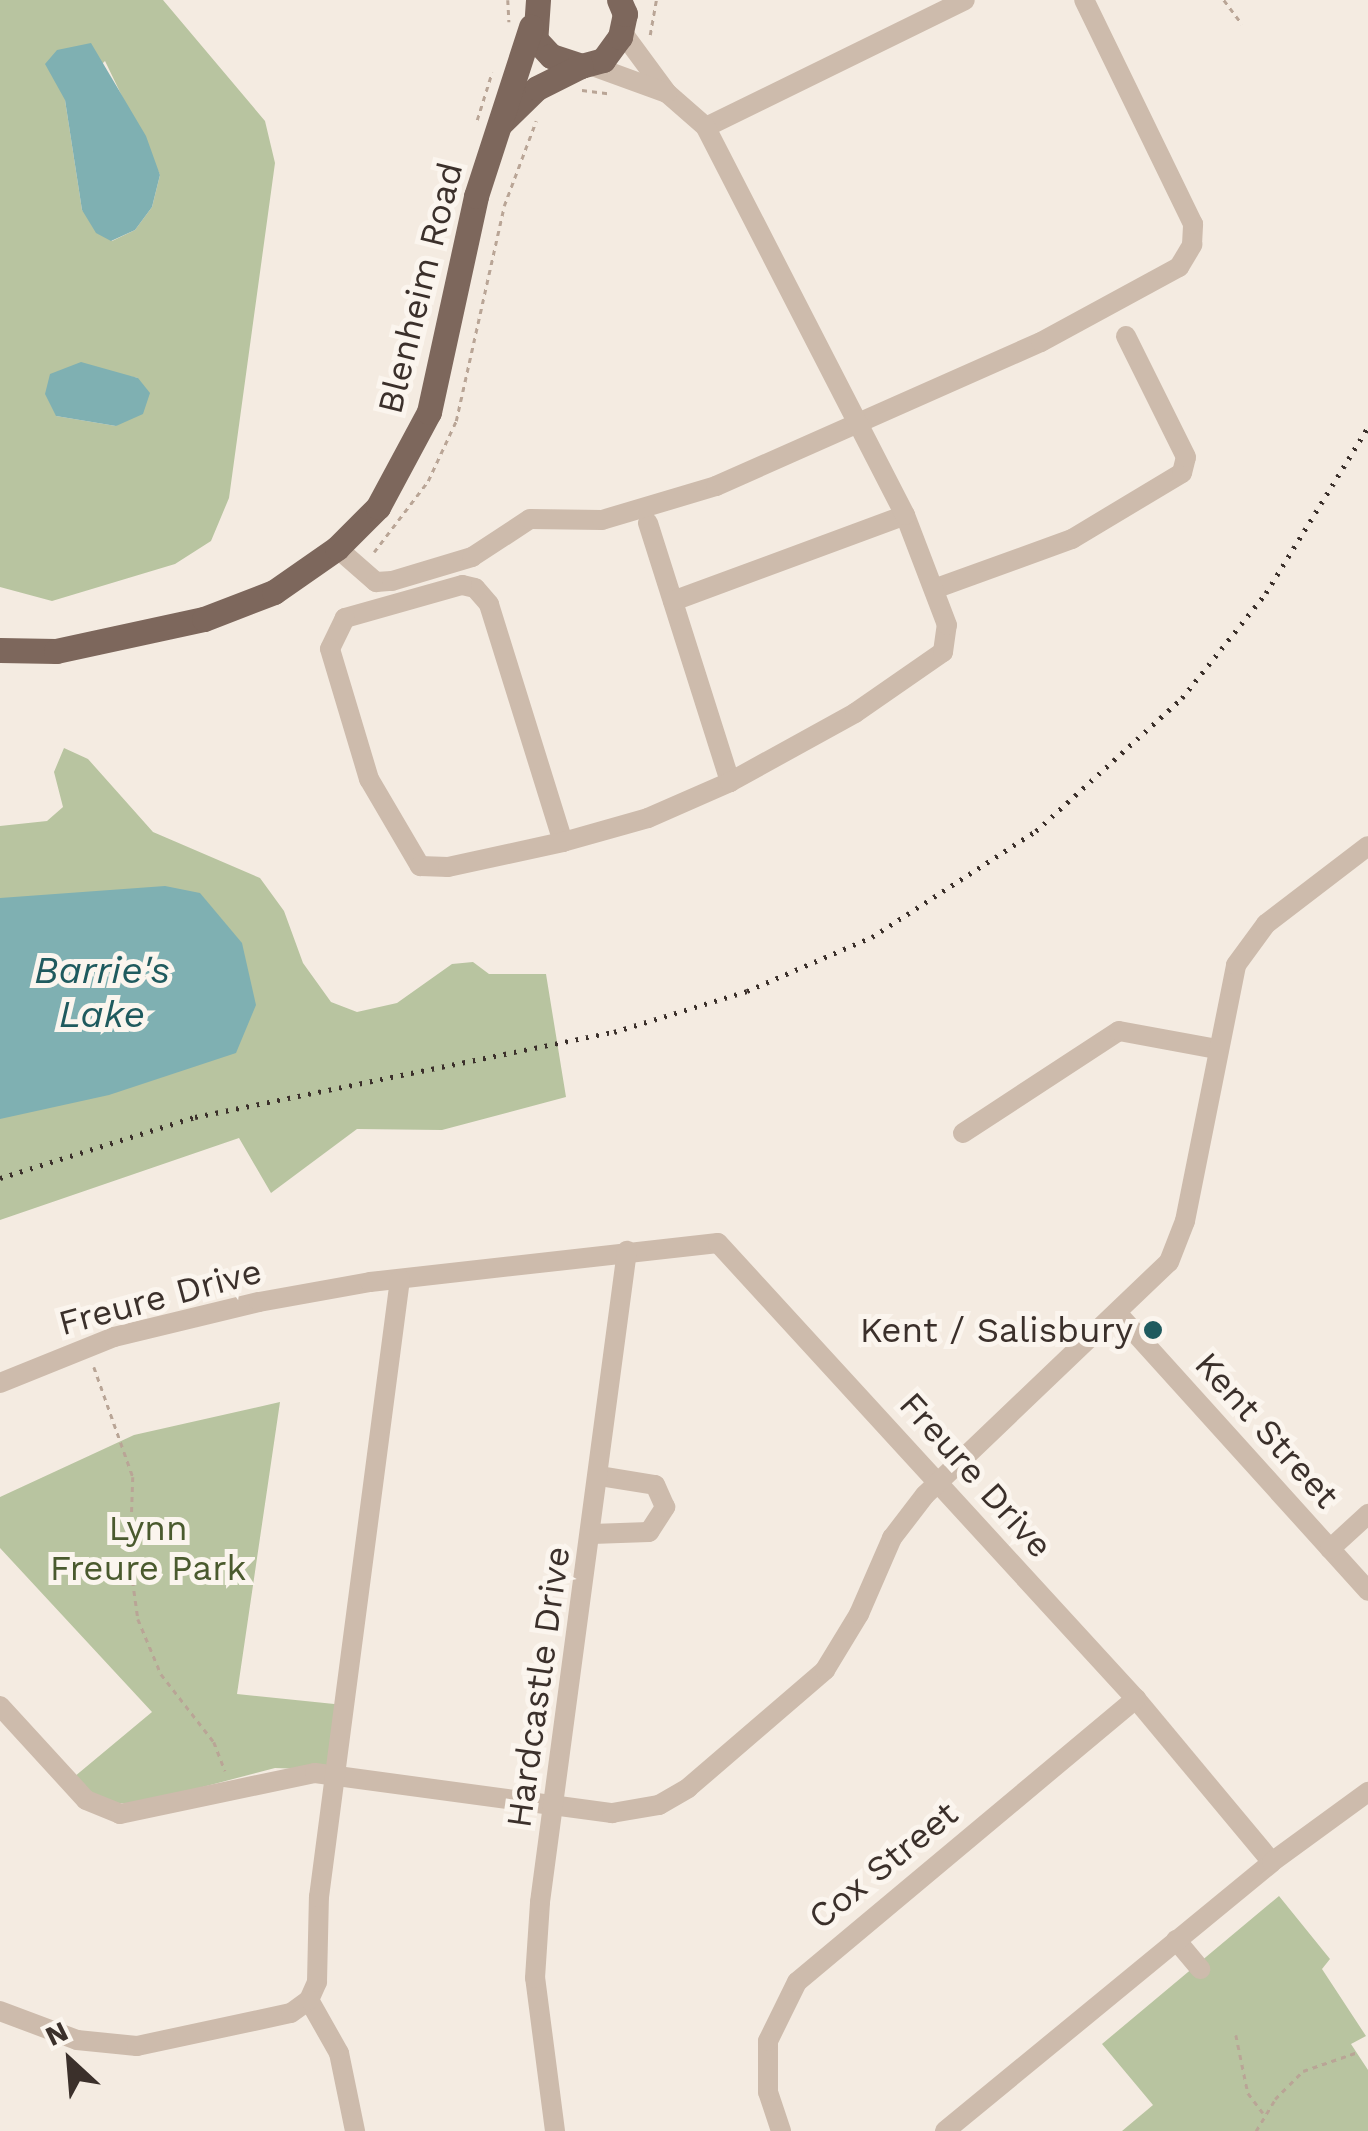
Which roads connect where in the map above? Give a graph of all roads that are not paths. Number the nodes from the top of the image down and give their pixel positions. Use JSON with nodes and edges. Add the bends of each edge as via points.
{"nodes":[{"id":1,"x":965,"y":0,"type":"edge"},
{"id":2,"x":1084,"y":0,"type":"edge"},
{"id":3,"x":625,"y":11,"type":"edge"},
{"id":4,"x":528,"y":14,"type":"edge"},
{"id":5,"x":586,"y":66,"type":"junction"},
{"id":6,"x":667,"y":93,"type":"junction"},
{"id":7,"x":501,"y":123,"type":"junction"},
{"id":8,"x":706,"y":128,"type":"junction"},
{"id":9,"x":1126,"y":336,"type":"dead end"},
{"id":10,"x":859,"y":422,"type":"junction"},
{"id":11,"x":906,"y":515,"type":"junction"},
{"id":12,"x":648,"y":523,"type":"dead end"},
{"id":13,"x":337,"y":548,"type":"junction"},
{"id":14,"x":934,"y":588,"type":"junction"},
{"id":15,"x":673,"y":601,"type":"junction"},
{"id":16,"x":0,"y":650,"type":"edge"},
{"id":17,"x":730,"y":782,"type":"junction"},
{"id":18,"x":563,"y":842,"type":"junction"},
{"id":19,"x":1368,"y":846,"type":"edge"},
{"id":20,"x":1217,"y":1049,"type":"junction"},
{"id":21,"x":962,"y":1134,"type":"dead end"},
{"id":22,"x":628,"y":1252,"type":"junction"},
{"id":23,"x":400,"y":1278,"type":"junction"},
{"id":24,"x":1118,"y":1314,"type":"junction"},
{"id":25,"x":0,"y":1383,"type":"edge"},
{"id":26,"x":598,"y":1476,"type":"junction"},
{"id":27,"x":938,"y":1482,"type":"junction"},
{"id":28,"x":1368,"y":1514,"type":"edge"},
{"id":29,"x":592,"y":1534,"type":"junction"},
{"id":30,"x":1330,"y":1549,"type":"junction"},
{"id":31,"x":1368,"y":1591,"type":"edge"},
{"id":32,"x":1136,"y":1699,"type":"junction"},
{"id":33,"x":0,"y":1706,"type":"edge"},
{"id":34,"x":337,"y":1772,"type":"junction"},
{"id":35,"x":1368,"y":1792,"type":"edge"},
{"id":36,"x":555,"y":1805,"type":"junction"},
{"id":37,"x":1272,"y":1862,"type":"junction"},
{"id":38,"x":1176,"y":1940,"type":"junction"},
{"id":39,"x":1200,"y":1969,"type":"dead end"},
{"id":40,"x":309,"y":2000,"type":"junction"},
{"id":41,"x":0,"y":2011,"type":"edge"},
{"id":42,"x":355,"y":2131,"type":"edge"},
{"id":43,"x":555,"y":2131,"type":"edge"},
{"id":44,"x":781,"y":2131,"type":"edge"},
{"id":45,"x":945,"y":2131,"type":"edge"}],
"edges":[{"from":1,"to":8,"type":"street"},
{"from":2,"to":10,"type":"street","via":[[1194,224],[1192,245],[1179,267],[1041,342]]},
{"from":3,"to":5,"type":"main road","name":"Blenheim Road","via":[[612,50]]},
{"from":3,"to":6,"type":"street"},
{"from":4,"to":5,"type":"main road","via":[[550,56]]},
{"from":4,"to":7,"type":"main road","name":"Blenheim Road"},
{"from":5,"to":6,"type":"street"},
{"from":5,"to":7,"type":"main road","name":"Blenheim Road","via":[[537,88]]},
{"from":6,"to":8,"type":"street"},
{"from":7,"to":13,"type":"main road","name":"Blenheim Road","via":[[476,196],[429,412],[378,507]]},
{"from":8,"to":10,"type":"street"},
{"from":9,"to":14,"type":"street","via":[[1186,456],[1182,473],[1072,539]]},
{"from":10,"to":11,"type":"street"},
{"from":10,"to":13,"type":"street","via":[[716,486],[602,520],[530,519],[472,557],[392,581],[376,582]]},
{"from":11,"to":14,"type":"street"},
{"from":11,"to":15,"type":"street"},
{"from":12,"to":15,"type":"street"},
{"from":13,"to":16,"type":"main road","name":"Blenheim Road","via":[[274,592],[134,639],[56,651]]},
{"from":14,"to":17,"type":"street","via":[[947,625],[944,652],[855,713]]},
{"from":15,"to":17,"type":"street"},
{"from":17,"to":18,"type":"street","via":[[648,818]]},
{"from":18,"to":18,"type":"street","via":[[448,867],[420,866],[369,779],[330,649],[345,618],[462,584],[475,588],[489,604]]},
{"from":19,"to":20,"type":"street","via":[[1254,935],[1232,976]]},
{"from":20,"to":21,"type":"street","via":[[1119,1032]]},
{"from":20,"to":24,"type":"street","via":[[1180,1242],[1156,1279]]},
{"from":22,"to":23,"type":"street","name":"Freure Drive"},
{"from":22,"to":26,"type":"street","name":"Hardcastle Drive"},
{"from":22,"to":27,"type":"street","name":"Freure Drive","via":[[710,1240],[726,1248]]},
{"from":23,"to":25,"type":"street","name":"Freure Drive","via":[[204,1314],[86,1347]]},
{"from":23,"to":34,"type":"street"},
{"from":24,"to":27,"type":"street"},
{"from":24,"to":30,"type":"street","name":"Kent Street"},
{"from":26,"to":29,"type":"street","name":"Hardcastle Drive"},
{"from":26,"to":29,"type":"street","via":[[656,1485],[665,1507],[649,1532]]},
{"from":27,"to":32,"type":"street","name":"Freure Drive"},
{"from":27,"to":36,"type":"street","via":[[892,1538],[844,1642],[803,1694],[659,1805],[612,1813]]},
{"from":28,"to":30,"type":"street"},
{"from":29,"to":36,"type":"street","name":"Hardcastle Drive"},
{"from":30,"to":31,"type":"street","name":"Kent Street"},
{"from":32,"to":37,"type":"street","name":"Freure Drive"},
{"from":32,"to":44,"type":"street","name":"Cox Street","via":[[797,1982],[768,2041],[768,2092]]},
{"from":33,"to":34,"type":"street","via":[[86,1800],[120,1814]]},
{"from":34,"to":36,"type":"street"},
{"from":34,"to":40,"type":"street","via":[[319,1897],[317,1982]]},
{"from":35,"to":37,"type":"street"},
{"from":36,"to":43,"type":"street","name":"Hardcastle Drive","via":[[535,1978]]},
{"from":37,"to":38,"type":"street"},
{"from":38,"to":39,"type":"street"},
{"from":38,"to":45,"type":"street"},
{"from":40,"to":41,"type":"street","via":[[291,2012],[137,2046],[78,2040]]},
{"from":40,"to":42,"type":"street","via":[[339,2053]]}]}
